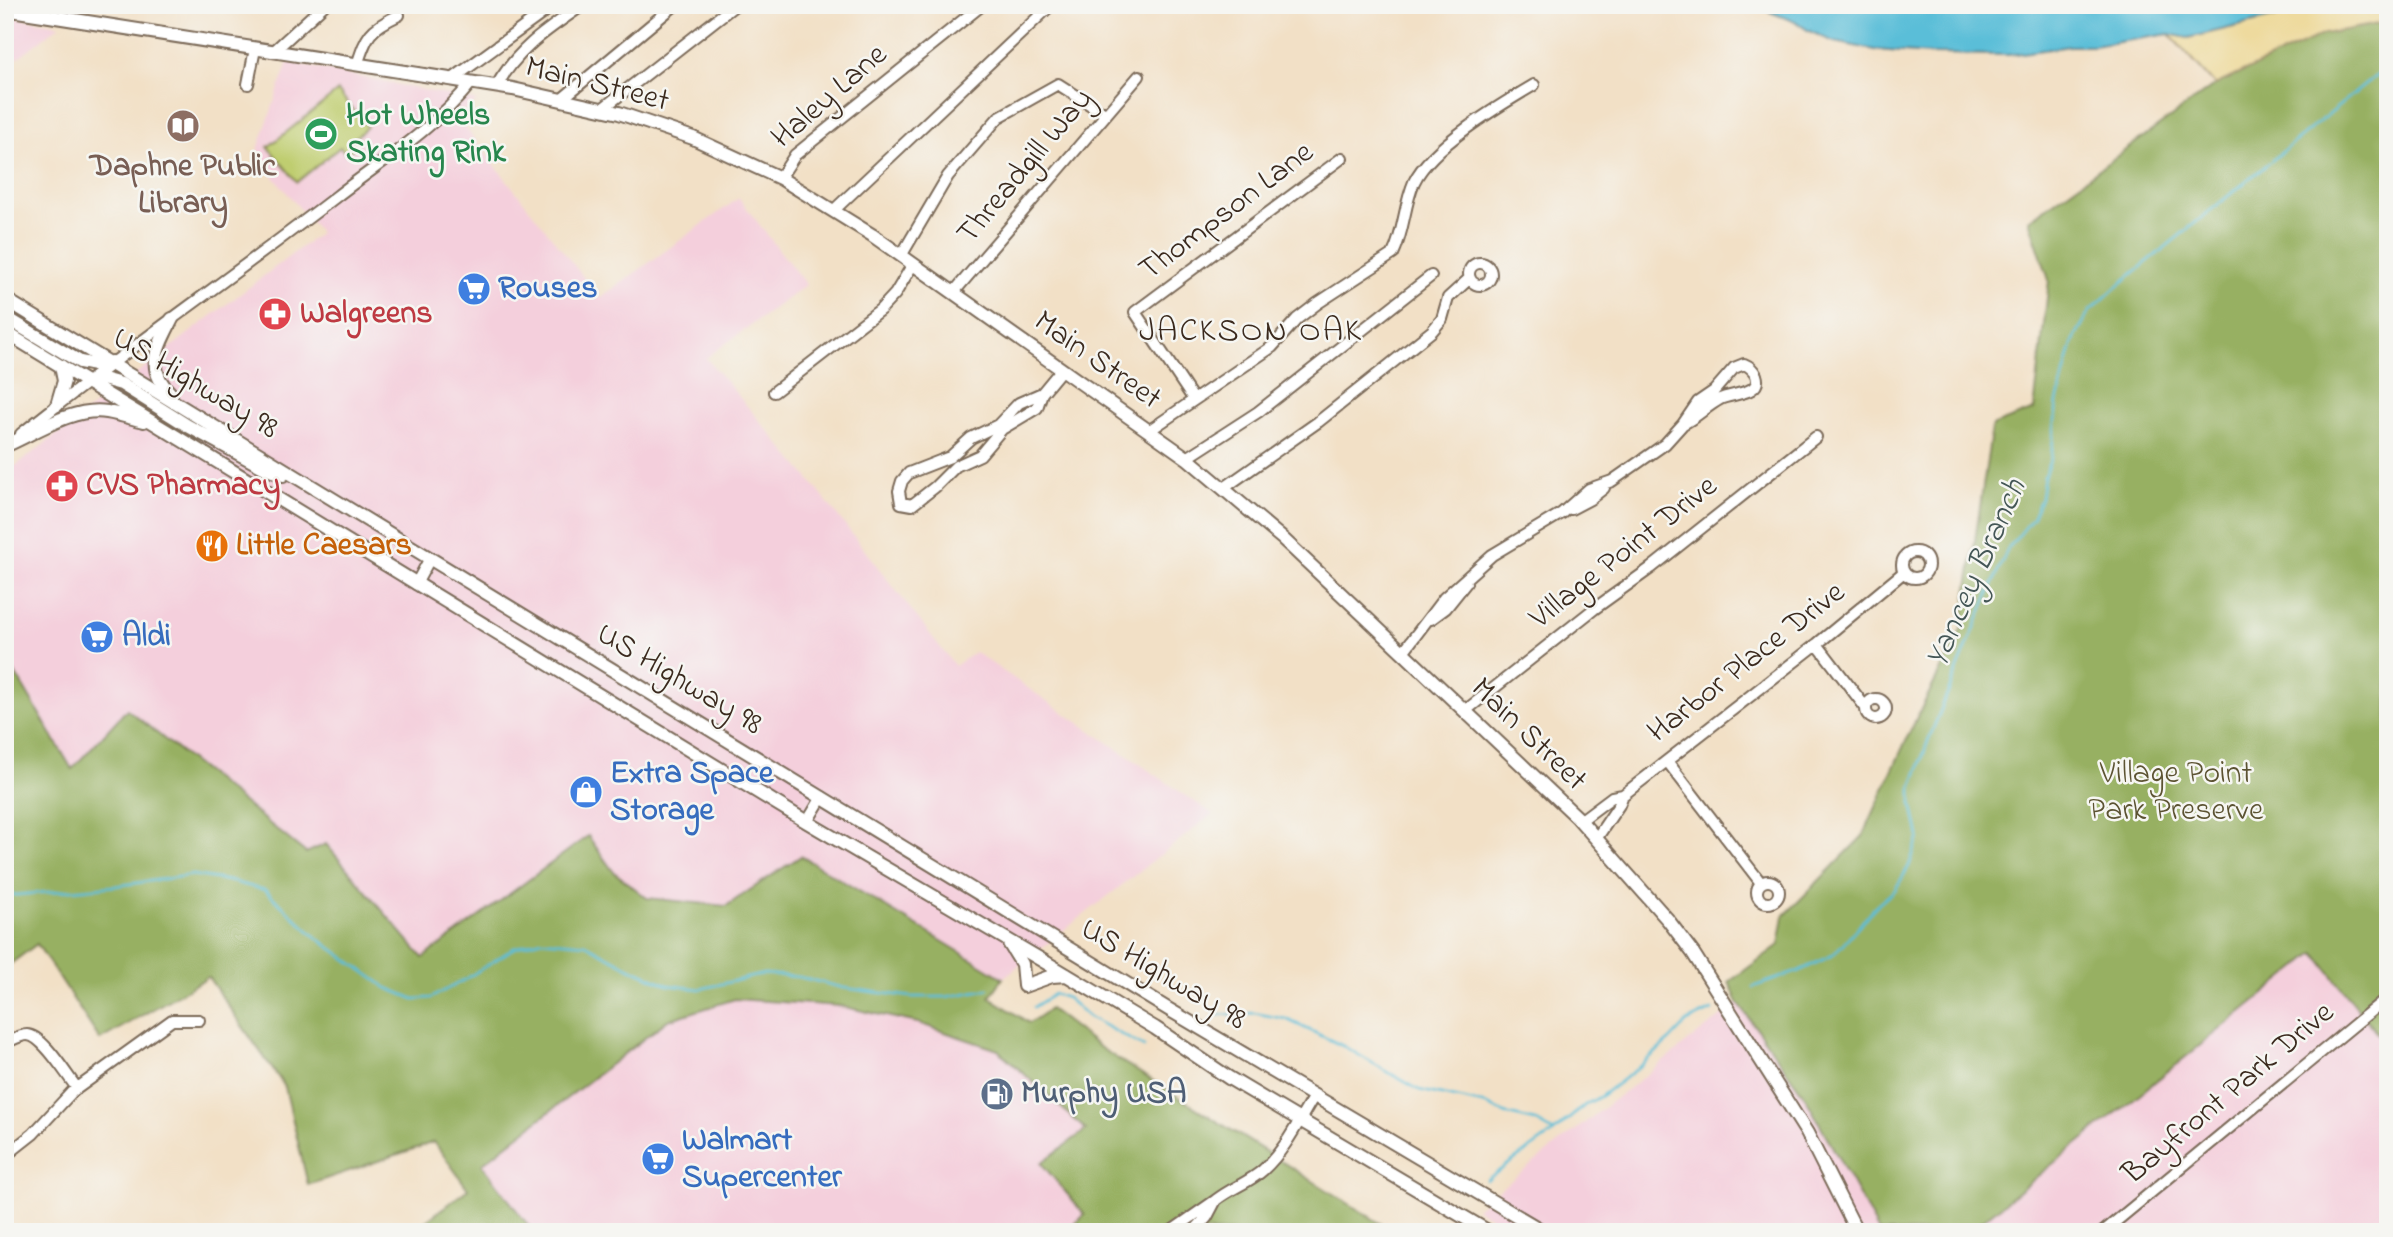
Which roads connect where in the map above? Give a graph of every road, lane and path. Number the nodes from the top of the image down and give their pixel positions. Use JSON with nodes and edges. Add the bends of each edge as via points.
{"nodes":[{"id":1,"x":324,"y":5,"type":"edge"},
{"id":2,"x":554,"y":5,"type":"edge"},
{"id":3,"x":583,"y":5,"type":"edge"},
{"id":4,"x":675,"y":5,"type":"edge"},
{"id":5,"x":734,"y":5,"type":"edge"},
{"id":6,"x":982,"y":5,"type":"edge"},
{"id":7,"x":1051,"y":5,"type":"edge"},
{"id":8,"x":5,"y":9,"type":"edge"},
{"id":9,"x":398,"y":15,"type":"dead end"},
{"id":10,"x":255,"y":50,"type":"junction"},
{"id":11,"x":273,"y":52,"type":"junction"},
{"id":12,"x":357,"y":65,"type":"junction"},
{"id":13,"x":1139,"y":76,"type":"dead end"},
{"id":14,"x":451,"y":80,"type":"junction"},
{"id":15,"x":471,"y":83,"type":"junction"},
{"id":16,"x":248,"y":84,"type":"dead end"},
{"id":17,"x":1534,"y":85,"type":"dead end"},
{"id":18,"x":496,"y":87,"type":"junction"},
{"id":19,"x":562,"y":99,"type":"junction"},
{"id":20,"x":603,"y":109,"type":"junction"},
{"id":21,"x":1105,"y":114,"type":"junction"},
{"id":22,"x":1342,"y":158,"type":"dead end"},
{"id":23,"x":780,"y":178,"type":"junction"},
{"id":24,"x":833,"y":211,"type":"junction"},
{"id":25,"x":901,"y":256,"type":"junction"},
{"id":26,"x":913,"y":264,"type":"junction"},
{"id":27,"x":1431,"y":276,"type":"dead end"},
{"id":28,"x":1470,"y":278,"type":"dead end"},
{"id":29,"x":954,"y":292,"type":"junction"},
{"id":30,"x":5,"y":299,"type":"edge"},
{"id":31,"x":5,"y":317,"type":"edge"},
{"id":32,"x":172,"y":318,"type":"junction"},
{"id":33,"x":5,"y":332,"type":"edge"},
{"id":34,"x":112,"y":362,"type":"junction"},
{"id":35,"x":61,"y":366,"type":"junction"},
{"id":36,"x":1061,"y":370,"type":"junction"},
{"id":37,"x":87,"y":382,"type":"junction"},
{"id":38,"x":774,"y":392,"type":"dead end"},
{"id":39,"x":1194,"y":400,"type":"junction"},
{"id":40,"x":57,"y":405,"type":"junction"},
{"id":41,"x":186,"y":408,"type":"junction"},
{"id":42,"x":157,"y":424,"type":"junction"},
{"id":43,"x":1683,"y":424,"type":"junction"},
{"id":44,"x":1000,"y":427,"type":"junction"},
{"id":45,"x":1150,"y":430,"type":"junction"},
{"id":46,"x":1816,"y":437,"type":"dead end"},
{"id":47,"x":7,"y":445,"type":"edge"},
{"id":48,"x":1188,"y":458,"type":"junction"},
{"id":49,"x":953,"y":461,"type":"junction"},
{"id":50,"x":310,"y":485,"type":"junction"},
{"id":51,"x":1224,"y":488,"type":"junction"},
{"id":52,"x":429,"y":559,"type":"junction"},
{"id":53,"x":1904,"y":572,"type":"dead end"},
{"id":54,"x":416,"y":584,"type":"junction"},
{"id":55,"x":1817,"y":644,"type":"junction"},
{"id":56,"x":1403,"y":652,"type":"junction"},
{"id":57,"x":1867,"y":708,"type":"dead end"},
{"id":58,"x":1465,"y":711,"type":"junction"},
{"id":59,"x":1667,"y":761,"type":"junction"},
{"id":60,"x":1623,"y":796,"type":"junction"},
{"id":61,"x":822,"y":797,"type":"junction"},
{"id":62,"x":1580,"y":821,"type":"junction"},
{"id":63,"x":807,"y":822,"type":"junction"},
{"id":64,"x":1596,"y":839,"type":"junction"},
{"id":65,"x":1761,"y":883,"type":"dead end"},
{"id":66,"x":1007,"y":940,"type":"junction"},
{"id":67,"x":1067,"y":975,"type":"junction"},
{"id":68,"x":2388,"y":997,"type":"edge"},
{"id":69,"x":199,"y":1020,"type":"dead end"},
{"id":70,"x":5,"y":1042,"type":"edge"},
{"id":71,"x":76,"y":1088,"type":"junction"},
{"id":72,"x":1314,"y":1096,"type":"junction"},
{"id":73,"x":1300,"y":1119,"type":"junction"},
{"id":74,"x":5,"y":1156,"type":"edge"},
{"id":75,"x":1216,"y":1199,"type":"junction"},
{"id":76,"x":1170,"y":1232,"type":"edge"},
{"id":77,"x":1193,"y":1232,"type":"edge"},
{"id":78,"x":1489,"y":1232,"type":"edge"},
{"id":79,"x":1544,"y":1232,"type":"edge"},
{"id":80,"x":1857,"y":1232,"type":"edge"},
{"id":81,"x":2103,"y":1232,"type":"edge"}],
"edges":[{"from":1,"to":11,"type":"street"},
{"from":2,"to":14,"type":"street"},
{"from":3,"to":18,"type":"street","via":[[530,44],[508,66]]},
{"from":4,"to":19,"type":"street"},
{"from":5,"to":20,"type":"street"},
{"from":6,"to":23,"type":"street","name":"Haley Lane","via":[[795,155]]},
{"from":7,"to":24,"type":"street"},
{"from":8,"to":10,"type":"main road","name":"Main Street"},
{"from":9,"to":12,"type":"street","via":[[367,36]]},
{"from":10,"to":11,"type":"main road","name":"Main Street"},
{"from":10,"to":16,"type":"street"},
{"from":11,"to":12,"type":"main road","name":"Main Street"},
{"from":12,"to":14,"type":"main road","name":"Main Street"},
{"from":13,"to":21,"type":"street","name":"Threadgill Way"},
{"from":14,"to":15,"type":"main road","name":"Main Street"},
{"from":15,"to":18,"type":"main road","name":"Main Street"},
{"from":15,"to":32,"type":"street","via":[[440,117]]},
{"from":17,"to":39,"type":"street","via":[[1488,114],[1422,168],[1408,197],[1394,254],[1318,303],[1272,347]]},
{"from":18,"to":19,"type":"main road","name":"Main Street"},
{"from":19,"to":20,"type":"main road","name":"Main Street"},
{"from":20,"to":23,"type":"main road","name":"Main Street","via":[[693,138]]},
{"from":21,"to":25,"type":"street","via":[[1058,84],[999,117],[948,176]]},
{"from":21,"to":29,"type":"street","name":"Threadgill Way"},
{"from":22,"to":39,"type":"street","name":"Thompson Lane","via":[[1135,312]]},
{"from":23,"to":24,"type":"main road","name":"Main Street"},
{"from":24,"to":25,"type":"main road","name":"Main Street"},
{"from":25,"to":26,"type":"main road","name":"Main Street"},
{"from":26,"to":29,"type":"main road","name":"Main Street"},
{"from":26,"to":38,"type":"street","via":[[881,309]]},
{"from":27,"to":48,"type":"street","via":[[1258,412]]},
{"from":28,"to":51,"type":"street","via":[[1448,298],[1432,331],[1318,422]]},
{"from":29,"to":36,"type":"main road","name":"Main Street"},
{"from":30,"to":34,"type":"main road","name":"US Highway 98"},
{"from":31,"to":34,"type":"main road","via":[[80,362],[100,366]]},
{"from":32,"to":34,"type":"street"},
{"from":32,"to":41,"type":"main road","via":[[156,355],[157,375]]},
{"from":33,"to":35,"type":"main road","name":"US Highway 98"},
{"from":34,"to":37,"type":"street"},
{"from":34,"to":41,"type":"main road","name":"US Highway 98"},
{"from":35,"to":37,"type":"main road","name":"US Highway 98"},
{"from":35,"to":40,"type":"main road","via":[[64,382]]},
{"from":36,"to":44,"type":"street","via":[[1042,393],[1037,408]]},
{"from":36,"to":45,"type":"main road","name":"Main Street"},
{"from":37,"to":40,"type":"street"},
{"from":37,"to":42,"type":"main road","name":"US Highway 98"},
{"from":37,"to":50,"type":"main road","via":[[103,379],[121,384],[255,463]]},
{"from":39,"to":45,"type":"street"},
{"from":40,"to":47,"type":"street"},
{"from":41,"to":50,"type":"main road","name":"US Highway 98"},
{"from":42,"to":47,"type":"main road","via":[[91,412],[63,419]]},
{"from":42,"to":54,"type":"main road","name":"US Highway 98"},
{"from":43,"to":43,"type":"street","via":[[1727,396],[1747,393],[1757,382],[1753,370],[1744,364],[1734,368]]},
{"from":43,"to":56,"type":"street","via":[[1665,444],[1612,481],[1580,495],[1562,513],[1492,555],[1446,608],[1422,625]]},
{"from":44,"to":49,"type":"street","via":[[971,438]]},
{"from":44,"to":49,"type":"street","via":[[979,455]]},
{"from":45,"to":48,"type":"main road","name":"Main Street"},
{"from":46,"to":58,"type":"street","name":"Village Point Drive"},
{"from":48,"to":51,"type":"main road","name":"Main Street"},
{"from":49,"to":49,"type":"street","via":[[909,473],[899,491],[901,503],[912,505],[935,487]]},
{"from":50,"to":52,"type":"main road","name":"US Highway 98"},
{"from":51,"to":56,"type":"main road","name":"Main Street"},
{"from":52,"to":54,"type":"street"},
{"from":52,"to":61,"type":"main road","name":"US Highway 98"},
{"from":53,"to":55,"type":"street","name":"Harbor Place Drive"},
{"from":54,"to":63,"type":"main road","name":"US Highway 98"},
{"from":55,"to":57,"type":"street"},
{"from":55,"to":59,"type":"street","name":"Harbor Place Drive"},
{"from":56,"to":58,"type":"main road","name":"Main Street"},
{"from":58,"to":62,"type":"main road","name":"Main Street"},
{"from":59,"to":60,"type":"street","name":"Harbor Place Drive"},
{"from":59,"to":65,"type":"street"},
{"from":60,"to":62,"type":"street","name":"Harbor Place Drive","via":[[1612,797]]},
{"from":60,"to":64,"type":"street","name":"Harbor Place Drive"},
{"from":61,"to":63,"type":"street"},
{"from":61,"to":72,"type":"main road","name":"US Highway 98"},
{"from":62,"to":64,"type":"main road","name":"Main Street"},
{"from":63,"to":66,"type":"main road","name":"US Highway 98"},
{"from":64,"to":80,"type":"main road","name":"Main Street","via":[[1668,920],[1715,985],[1807,1133]]},
{"from":66,"to":67,"type":"main road","name":"US Highway 98"},
{"from":66,"to":67,"type":"main road","via":[[1022,964],[1024,986]]},
{"from":67,"to":73,"type":"main road","name":"US Highway 98"},
{"from":68,"to":81,"type":"street","name":"Bayfront Park Drive"},
{"from":69,"to":71,"type":"street","via":[[172,1020]]},
{"from":70,"to":71,"type":"street","via":[[34,1037]]},
{"from":71,"to":74,"type":"street"},
{"from":72,"to":73,"type":"street"},
{"from":72,"to":79,"type":"main road","name":"US Highway 98"},
{"from":73,"to":75,"type":"street","via":[[1290,1140],[1262,1171]]},
{"from":73,"to":78,"type":"main road","name":"US Highway 98"},
{"from":75,"to":76,"type":"street"},
{"from":75,"to":77,"type":"street"}]}
